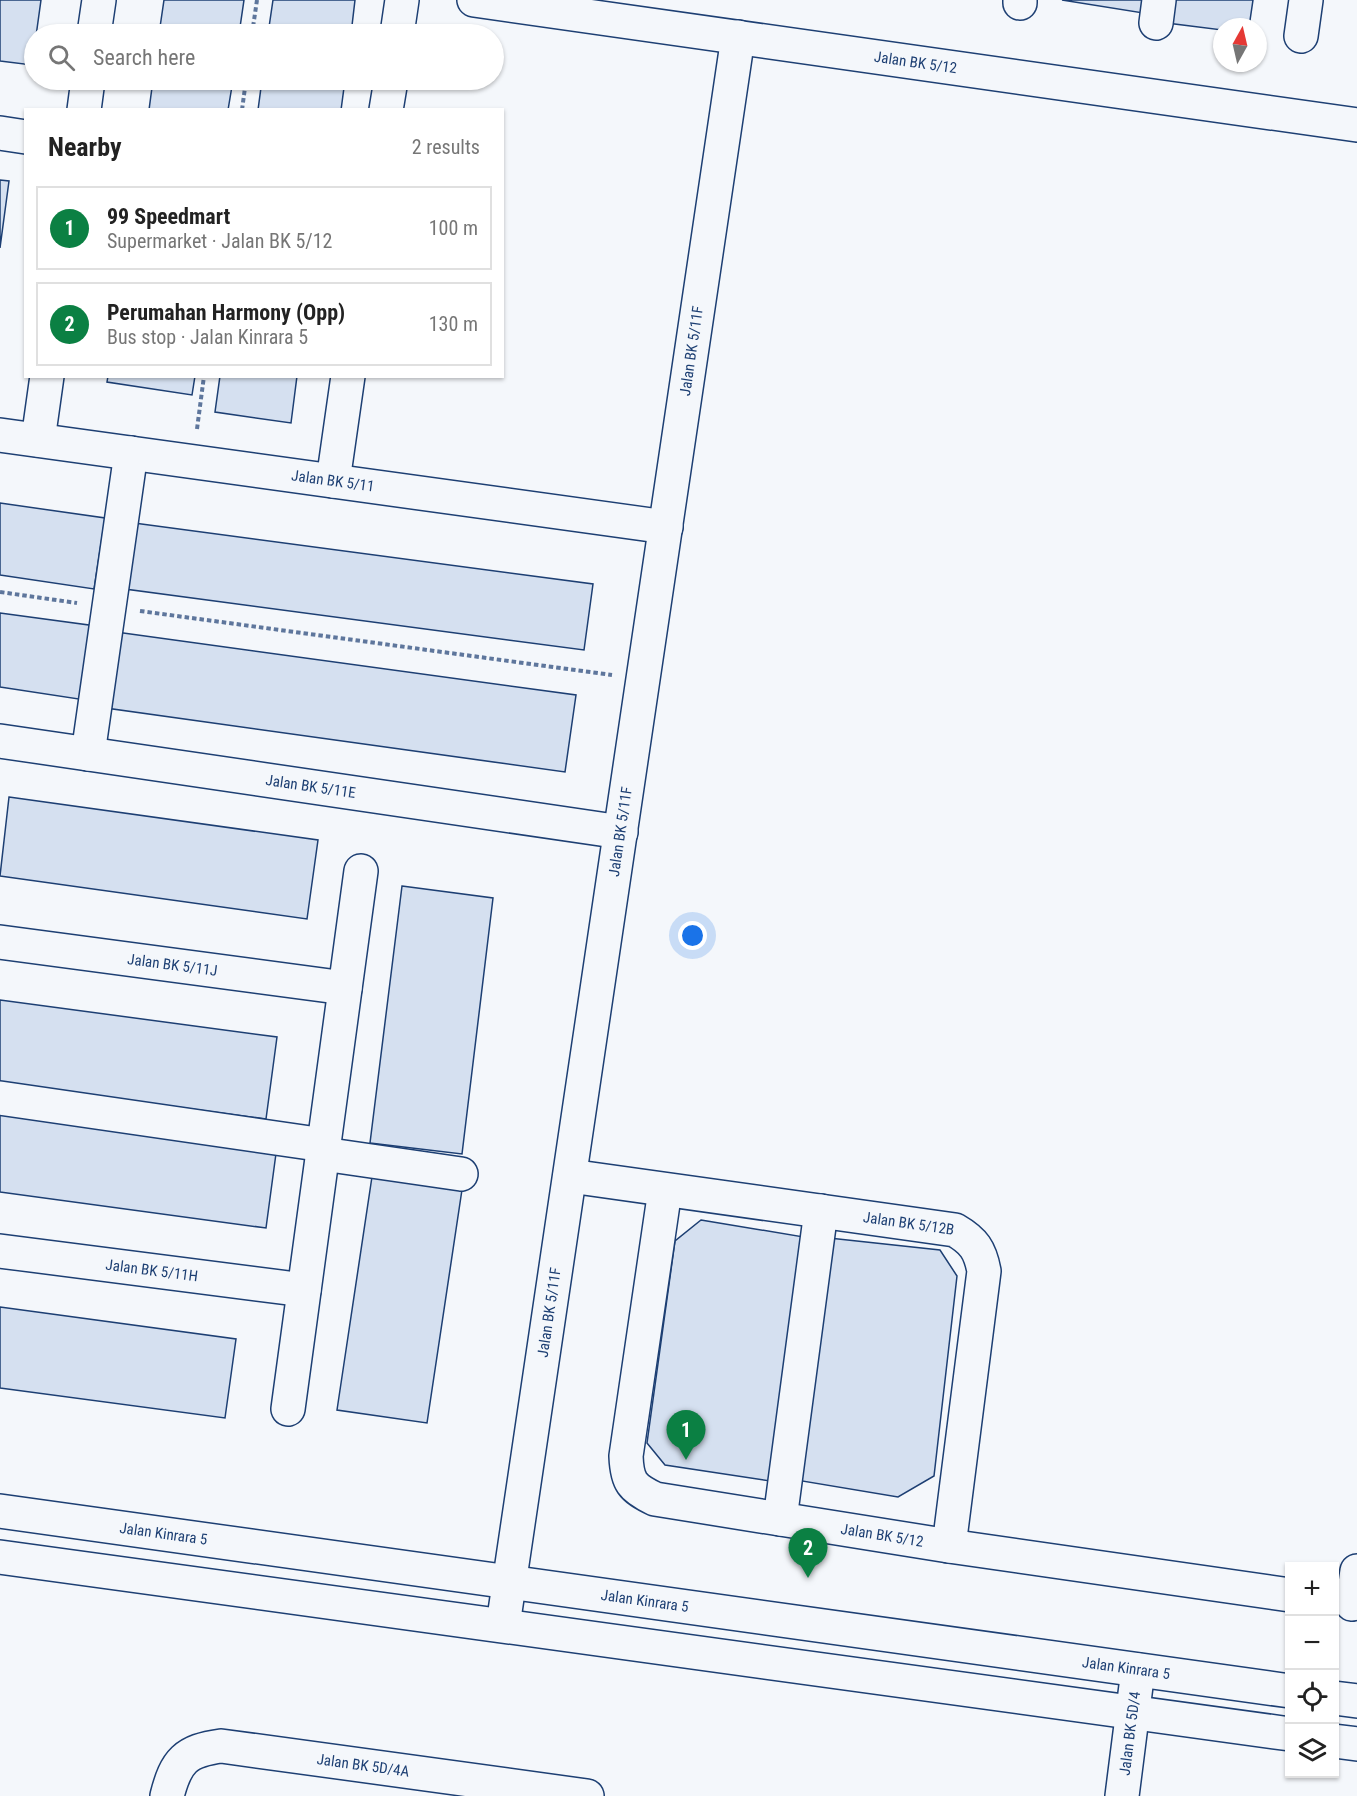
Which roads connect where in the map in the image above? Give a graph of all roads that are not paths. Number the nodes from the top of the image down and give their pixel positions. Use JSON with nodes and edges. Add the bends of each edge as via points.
{"nodes":[{"id":1,"x":99,"y":0,"type":"edge"},
{"id":2,"x":402,"y":0,"type":"edge"},
{"id":3,"x":474,"y":0,"type":"edge"},
{"id":4,"x":1306,"y":0,"type":"edge"},
{"id":5,"x":95,"y":24,"type":"edge"},
{"id":6,"x":398,"y":24,"type":"edge"},
{"id":7,"x":1301,"y":36,"type":"dead end"},
{"id":8,"x":738,"y":37,"type":"junction"},
{"id":9,"x":87,"y":90,"type":"edge"},
{"id":10,"x":389,"y":90,"type":"edge"},
{"id":11,"x":84,"y":108,"type":"edge"},
{"id":12,"x":386,"y":108,"type":"edge"},
{"id":13,"x":1357,"y":124,"type":"edge"},
{"id":14,"x":0,"y":133,"type":"edge"},
{"id":15,"x":24,"y":137,"type":"edge"},
{"id":16,"x":47,"y":378,"type":"edge"},
{"id":17,"x":348,"y":378,"type":"edge"},
{"id":18,"x":0,"y":435,"type":"edge"},
{"id":19,"x":38,"y":441,"type":"junction"},
{"id":20,"x":131,"y":453,"type":"junction"},
{"id":21,"x":333,"y":481,"type":"junction"},
{"id":22,"x":666,"y":527,"type":"junction"},
{"id":23,"x":0,"y":741,"type":"edge"},
{"id":24,"x":88,"y":754,"type":"junction"},
{"id":25,"x":621,"y":832,"type":"junction"},
{"id":26,"x":361,"y":871,"type":"dead end"},
{"id":27,"x":0,"y":942,"type":"edge"},
{"id":28,"x":345,"y":988,"type":"junction"},
{"id":29,"x":0,"y":1098,"type":"edge"},
{"id":30,"x":323,"y":1149,"type":"junction"},
{"id":31,"x":460,"y":1174,"type":"dead end"},
{"id":32,"x":570,"y":1176,"type":"junction"},
{"id":33,"x":665,"y":1190,"type":"junction"},
{"id":34,"x":821,"y":1211,"type":"junction"},
{"id":35,"x":0,"y":1251,"type":"edge"},
{"id":36,"x":304,"y":1290,"type":"junction"},
{"id":37,"x":288,"y":1409,"type":"dead end"},
{"id":38,"x":0,"y":1511,"type":"edge"},
{"id":39,"x":780,"y":1519,"type":"junction"},
{"id":40,"x":949,"y":1546,"type":"junction"},
{"id":41,"x":0,"y":1557,"type":"edge"},
{"id":42,"x":1357,"y":1571,"type":"edge"},
{"id":43,"x":510,"y":1582,"type":"junction"},
{"id":44,"x":1285,"y":1594,"type":"edge"},
{"id":45,"x":1348,"y":1603,"type":"edge"},
{"id":46,"x":503,"y":1625,"type":"junction"},
{"id":47,"x":1138,"y":1670,"type":"junction"},
{"id":48,"x":1285,"y":1690,"type":"edge"},
{"id":49,"x":1339,"y":1699,"type":"edge"},
{"id":50,"x":1357,"y":1701,"type":"edge"},
{"id":51,"x":1134,"y":1711,"type":"junction"},
{"id":52,"x":1285,"y":1733,"type":"edge"},
{"id":53,"x":1339,"y":1742,"type":"edge"},
{"id":54,"x":1357,"y":1744,"type":"edge"},
{"id":55,"x":167,"y":1796,"type":"edge"},
{"id":56,"x":587,"y":1796,"type":"edge"},
{"id":57,"x":1122,"y":1796,"type":"edge"}],
"edges":[{"from":1,"to":5,"type":"street"},
{"from":2,"to":6,"type":"street"},
{"from":3,"to":8,"type":"street","name":"Jalan BK 5/12"},
{"from":4,"to":7,"type":"street"},
{"from":8,"to":13,"type":"street","name":"Jalan BK 5/12"},
{"from":8,"to":22,"type":"street","name":"Jalan BK 5/11F"},
{"from":9,"to":11,"type":"street"},
{"from":10,"to":12,"type":"street"},
{"from":14,"to":15,"type":"street"},
{"from":16,"to":19,"type":"street"},
{"from":17,"to":21,"type":"street"},
{"from":18,"to":19,"type":"street","name":"Jalan BK 5/11"},
{"from":19,"to":20,"type":"street","name":"Jalan BK 5/11"},
{"from":20,"to":21,"type":"street","name":"Jalan BK 5/11"},
{"from":20,"to":24,"type":"street"},
{"from":21,"to":22,"type":"street","name":"Jalan BK 5/11"},
{"from":22,"to":25,"type":"street","name":"Jalan BK 5/11F"},
{"from":23,"to":24,"type":"street","name":"Jalan BK 5/11E"},
{"from":24,"to":25,"type":"street","name":"Jalan BK 5/11E"},
{"from":25,"to":32,"type":"street","name":"Jalan BK 5/11F"},
{"from":26,"to":28,"type":"street"},
{"from":27,"to":28,"type":"street","name":"Jalan BK 5/11J"},
{"from":28,"to":30,"type":"street"},
{"from":29,"to":30,"type":"street"},
{"from":30,"to":31,"type":"street"},
{"from":30,"to":36,"type":"street"},
{"from":32,"to":33,"type":"street","name":"Jalan BK 5/12B"},
{"from":32,"to":43,"type":"street","name":"Jalan BK 5/11F"},
{"from":33,"to":34,"type":"street","name":"Jalan BK 5/12B"},
{"from":33,"to":39,"type":"street","name":"Jalan BK 5/12","via":[[626,1456],[627,1473],[636,1490],[655,1499]]},
{"from":34,"to":39,"type":"street"},
{"from":34,"to":40,"type":"street","name":"Jalan BK 5/12B","via":[[956,1230],[972,1240],[981,1254],[984,1271]]},
{"from":35,"to":36,"type":"street","name":"Jalan BK 5/11H"},
{"from":36,"to":37,"type":"street"},
{"from":38,"to":43,"type":"street","name":"Jalan Kinrara 5"},
{"from":39,"to":40,"type":"street","name":"Jalan BK 5/12"},
{"from":40,"to":44,"type":"street","name":"Jalan BK 5/12"},
{"from":41,"to":46,"type":"street"},
{"from":42,"to":45,"type":"street"},
{"from":43,"to":46,"type":"street","name":"Jalan BK 5/11F"},
{"from":43,"to":47,"type":"street","name":"Jalan Kinrara 5"},
{"from":46,"to":51,"type":"street"},
{"from":47,"to":48,"type":"street","name":"Jalan Kinrara 5"},
{"from":47,"to":51,"type":"street","name":"Jalan BK 5D/4"},
{"from":49,"to":50,"type":"street"},
{"from":51,"to":52,"type":"street"},
{"from":51,"to":57,"type":"street","name":"Jalan BK 5D/4"},
{"from":53,"to":54,"type":"street"},
{"from":55,"to":56,"type":"street","name":"Jalan BK 5D/4A","via":[[173,1774],[185,1756],[221,1746]]}]}
